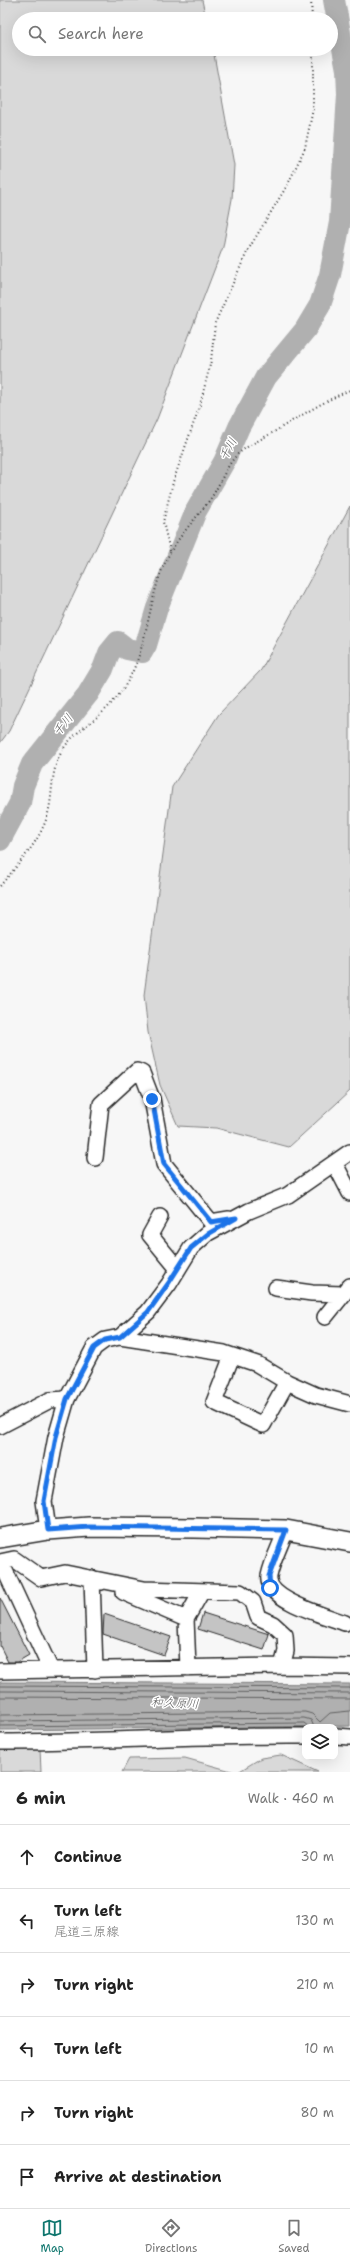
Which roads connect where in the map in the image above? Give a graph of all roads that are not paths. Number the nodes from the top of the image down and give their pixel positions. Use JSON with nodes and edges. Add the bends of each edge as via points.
{"nodes":[{"id":1,"x":350,"y":1152,"type":"edge"},
{"id":2,"x":95,"y":1158,"type":"dead end"},
{"id":3,"x":334,"y":1164,"type":"junction"},
{"id":4,"x":350,"y":1193,"type":"edge"},
{"id":5,"x":160,"y":1217,"type":"dead end"},
{"id":6,"x":236,"y":1218,"type":"junction"},
{"id":7,"x":178,"y":1269,"type":"junction"},
{"id":8,"x":276,"y":1288,"type":"dead end"},
{"id":9,"x":347,"y":1290,"type":"edge"},
{"id":10,"x":325,"y":1317,"type":"dead end"},
{"id":11,"x":120,"y":1337,"type":"junction"},
{"id":12,"x":232,"y":1356,"type":"junction"},
{"id":13,"x":287,"y":1382,"type":"junction"},
{"id":14,"x":67,"y":1399,"type":"junction"},
{"id":15,"x":350,"y":1404,"type":"edge"},
{"id":16,"x":0,"y":1426,"type":"edge"},
{"id":17,"x":48,"y":1530,"type":"junction"},
{"id":18,"x":286,"y":1530,"type":"junction"},
{"id":19,"x":0,"y":1538,"type":"edge"},
{"id":20,"x":350,"y":1542,"type":"edge"},
{"id":21,"x":0,"y":1562,"type":"edge"},
{"id":22,"x":92,"y":1578,"type":"junction"},
{"id":23,"x":202,"y":1591,"type":"junction"},
{"id":24,"x":186,"y":1619,"type":"junction"},
{"id":25,"x":345,"y":1623,"type":"dead end"},
{"id":26,"x":282,"y":1666,"type":"junction"},
{"id":27,"x":350,"y":1667,"type":"edge"},
{"id":28,"x":188,"y":1668,"type":"junction"},
{"id":29,"x":0,"y":1670,"type":"edge"},
{"id":30,"x":51,"y":1670,"type":"junction"},
{"id":31,"x":95,"y":1670,"type":"junction"},
{"id":32,"x":302,"y":1736,"type":"edge"},
{"id":33,"x":338,"y":1736,"type":"edge"},
{"id":34,"x":350,"y":1737,"type":"edge"},
{"id":35,"x":0,"y":1742,"type":"edge"}],
"edges":[{"from":1,"to":3,"type":"street"},
{"from":2,"to":6,"type":"street","via":[[101,1104],[137,1072],[142,1073],[152,1099],[164,1164],[211,1222]]},
{"from":3,"to":4,"type":"street"},
{"from":3,"to":6,"type":"street","via":[[288,1195]]},
{"from":5,"to":7,"type":"street","via":[[150,1235]]},
{"from":6,"to":7,"type":"street","via":[[208,1234],[191,1248]]},
{"from":7,"to":11,"type":"street","via":[[148,1312]]},
{"from":8,"to":9,"type":"street","via":[[312,1293]]},
{"from":9,"to":10,"type":"street"},
{"from":11,"to":12,"type":"street"},
{"from":11,"to":14,"type":"street","via":[[105,1340],[94,1348]]},
{"from":12,"to":13,"type":"street","via":[[257,1364]]},
{"from":12,"to":13,"type":"street","via":[[214,1402],[263,1425]]},
{"from":13,"to":15,"type":"street","via":[[316,1396]]},
{"from":14,"to":16,"type":"street","via":[[50,1400]]},
{"from":14,"to":17,"type":"street","via":[[56,1437],[44,1501]]},
{"from":17,"to":18,"type":"main road","via":[[89,1527]]},
{"from":17,"to":19,"type":"main road"},
{"from":18,"to":20,"type":"main road"},
{"from":18,"to":25,"type":"street","via":[[269,1576],[270,1588],[280,1598]]},
{"from":21,"to":22,"type":"street","via":[[14,1559],[41,1578],[65,1573]]},
{"from":21,"to":30,"type":"street"},
{"from":22,"to":23,"type":"street","via":[[144,1589]]},
{"from":22,"to":24,"type":"street"},
{"from":22,"to":31,"type":"street"},
{"from":23,"to":24,"type":"street"},
{"from":23,"to":26,"type":"street","via":[[240,1592],[253,1602],[258,1617],[273,1624],[285,1635],[286,1651]]},
{"from":24,"to":28,"type":"street"},
{"from":26,"to":27,"type":"street"},
{"from":26,"to":28,"type":"street"},
{"from":28,"to":31,"type":"street"},
{"from":29,"to":30,"type":"street"},
{"from":30,"to":31,"type":"street"},
{"from":32,"to":35,"type":"street","via":[[199,1736]]},
{"from":33,"to":34,"type":"street"}]}
